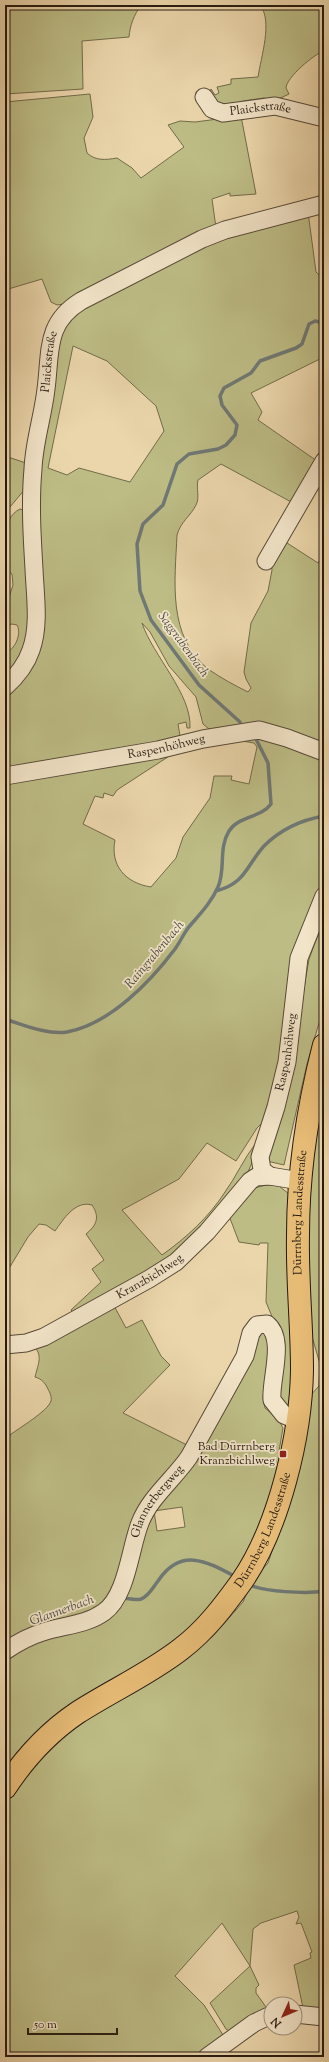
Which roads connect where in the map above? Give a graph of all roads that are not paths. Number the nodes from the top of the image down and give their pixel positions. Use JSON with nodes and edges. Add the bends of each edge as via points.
{"nodes":[{"id":1,"x":204,"y":97,"type":"dead end"},
{"id":2,"x":324,"y":118,"type":"edge"},
{"id":3,"x":324,"y":204,"type":"edge"},
{"id":4,"x":324,"y":461,"type":"edge"},
{"id":5,"x":266,"y":561,"type":"dead end"},
{"id":6,"x":5,"y":687,"type":"edge"},
{"id":7,"x":324,"y":752,"type":"edge"},
{"id":8,"x":5,"y":776,"type":"edge"},
{"id":9,"x":324,"y":896,"type":"edge"},
{"id":10,"x":324,"y":1046,"type":"edge"},
{"id":11,"x":260,"y":1157,"type":"junction"},
{"id":12,"x":270,"y":1176,"type":"junction"},
{"id":13,"x":300,"y":1181,"type":"junction"},
{"id":14,"x":247,"y":1185,"type":"junction"},
{"id":15,"x":5,"y":1345,"type":"edge"},
{"id":16,"x":296,"y":1420,"type":"junction"},
{"id":17,"x":5,"y":1651,"type":"edge"},
{"id":18,"x":5,"y":1788,"type":"edge"},
{"id":19,"x":303,"y":2015,"type":"edge"},
{"id":20,"x":324,"y":2017,"type":"edge"},
{"id":21,"x":263,"y":2018,"type":"edge"},
{"id":22,"x":207,"y":2057,"type":"edge"}],
"edges":[{"from":1,"to":2,"type":"street","name":"Plaickstraße","via":[[212,109],[223,113],[275,106]]},
{"from":3,"to":6,"type":"street","name":"Plaickstraße","via":[[225,230],[202,239],[81,301],[56,323],[33,468],[32,542],[36,603],[33,641],[25,663]]},
{"from":4,"to":5,"type":"street"},
{"from":7,"to":8,"type":"street","name":"Raspenhöhweg","via":[[259,730]]},
{"from":9,"to":11,"type":"street","name":"Raspenhöhweg","via":[[299,958],[286,1062],[276,1107]]},
{"from":10,"to":13,"type":"main road","name":"Dürrnberg Landesstraße","via":[[311,1100]]},
{"from":11,"to":12,"type":"street","via":[[262,1170]]},
{"from":11,"to":14,"type":"street","name":"Raspenhöhweg"},
{"from":12,"to":13,"type":"street"},
{"from":12,"to":14,"type":"street","name":"Kranzbichlweg","via":[[256,1178]]},
{"from":13,"to":16,"type":"main road","name":"Dürrnberg Landesstraße","via":[[298,1237],[302,1373]]},
{"from":14,"to":15,"type":"street","name":"Kranzbichlweg","via":[[197,1242],[165,1269],[44,1337],[26,1343]]},
{"from":16,"to":17,"type":"street","name":"Glannerbergweg","via":[[284,1414],[272,1400],[274,1332],[267,1324],[257,1325],[251,1333],[245,1356],[189,1457],[145,1513],[122,1585],[113,1604],[105,1612],[87,1621],[44,1631]]},
{"from":16,"to":18,"type":"main road","name":"Dürrnberg Landesstraße","via":[[284,1483],[274,1515],[243,1579],[215,1617],[190,1642],[157,1666],[75,1715],[50,1735],[29,1756]]},
{"from":19,"to":20,"type":"street"},
{"from":21,"to":22,"type":"street","via":[[254,2022]]}]}
